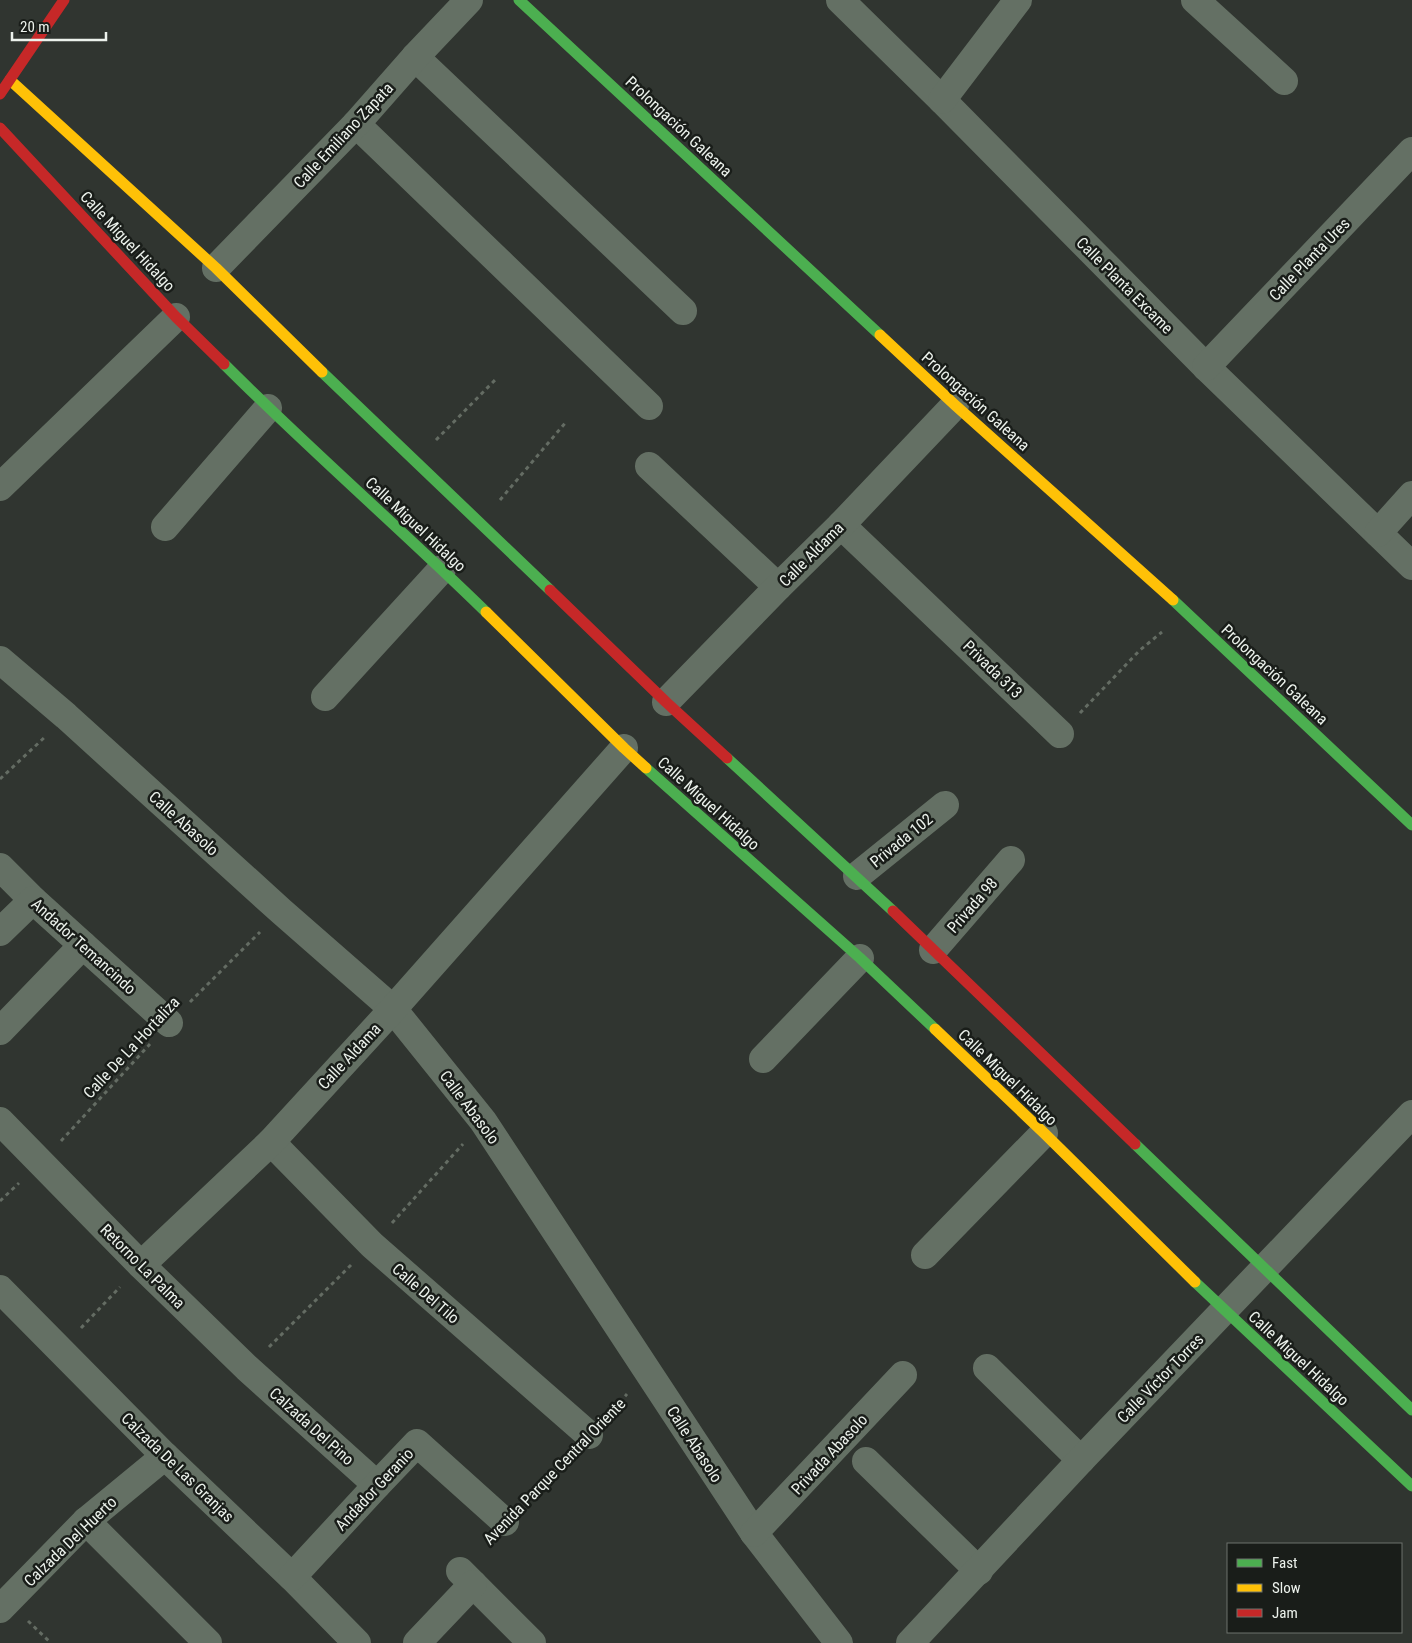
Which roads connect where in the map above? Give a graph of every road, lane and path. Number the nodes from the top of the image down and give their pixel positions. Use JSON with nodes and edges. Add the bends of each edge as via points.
{"nodes":[{"id":1,"x":64,"y":0,"type":"edge"},
{"id":2,"x":469,"y":0,"type":"edge"},
{"id":3,"x":519,"y":0,"type":"edge"},
{"id":4,"x":840,"y":0,"type":"edge"},
{"id":5,"x":1018,"y":0,"type":"edge"},
{"id":6,"x":1195,"y":0,"type":"edge"},
{"id":7,"x":415,"y":57,"type":"junction"},
{"id":8,"x":10,"y":80,"type":"junction"},
{"id":9,"x":1284,"y":81,"type":"dead end"},
{"id":10,"x":0,"y":94,"type":"edge"},
{"id":11,"x":942,"y":100,"type":"junction"},
{"id":12,"x":356,"y":124,"type":"junction"},
{"id":13,"x":0,"y":128,"type":"edge"},
{"id":14,"x":1412,"y":151,"type":"edge"},
{"id":15,"x":216,"y":268,"type":"junction"},
{"id":16,"x":683,"y":311,"type":"dead end"},
{"id":17,"x":176,"y":317,"type":"junction"},
{"id":18,"x":1206,"y":367,"type":"junction"},
{"id":19,"x":496,"y":378,"type":"dead end"},
{"id":20,"x":955,"y":405,"type":"junction"},
{"id":21,"x":649,"y":406,"type":"dead end"},
{"id":22,"x":268,"y":408,"type":"junction"},
{"id":23,"x":566,"y":422,"type":"dead end"},
{"id":24,"x":415,"y":462,"type":"junction"},
{"id":25,"x":649,"y":466,"type":"dead end"},
{"id":26,"x":0,"y":487,"type":"edge"},
{"id":27,"x":1412,"y":495,"type":"edge"},
{"id":28,"x":481,"y":523,"type":"junction"},
{"id":29,"x":842,"y":525,"type":"junction"},
{"id":30,"x":165,"y":527,"type":"dead end"},
{"id":31,"x":1378,"y":533,"type":"junction"},
{"id":32,"x":1412,"y":566,"type":"edge"},
{"id":33,"x":442,"y":569,"type":"junction"},
{"id":34,"x":778,"y":588,"type":"junction"},
{"id":35,"x":1140,"y":650,"type":"dead end"},
{"id":36,"x":0,"y":660,"type":"edge"},
{"id":37,"x":325,"y":697,"type":"dead end"},
{"id":38,"x":666,"y":702,"type":"junction"},
{"id":39,"x":66,"y":716,"type":"junction"},
{"id":40,"x":1060,"y":734,"type":"joint"},
{"id":41,"x":624,"y":748,"type":"junction"},
{"id":42,"x":0,"y":779,"type":"edge"},
{"id":43,"x":945,"y":805,"type":"dead end"},
{"id":44,"x":1412,"y":825,"type":"edge"},
{"id":45,"x":1011,"y":860,"type":"dead end"},
{"id":46,"x":0,"y":867,"type":"edge"},
{"id":47,"x":857,"y":876,"type":"junction"},
{"id":48,"x":33,"y":900,"type":"junction"},
{"id":49,"x":281,"y":911,"type":"junction"},
{"id":50,"x":0,"y":932,"type":"edge"},
{"id":51,"x":83,"y":945,"type":"junction"},
{"id":52,"x":933,"y":950,"type":"junction"},
{"id":53,"x":860,"y":958,"type":"junction"},
{"id":54,"x":393,"y":1009,"type":"junction"},
{"id":55,"x":169,"y":1023,"type":"junction"},
{"id":56,"x":0,"y":1031,"type":"edge"},
{"id":57,"x":763,"y":1059,"type":"dead end"},
{"id":58,"x":1412,"y":1114,"type":"edge"},
{"id":59,"x":0,"y":1122,"type":"edge"},
{"id":60,"x":1044,"y":1133,"type":"junction"},
{"id":61,"x":270,"y":1142,"type":"junction"},
{"id":62,"x":41,"y":1162,"type":"junction"},
{"id":63,"x":0,"y":1201,"type":"edge"},
{"id":64,"x":925,"y":1255,"type":"dead end"},
{"id":65,"x":141,"y":1265,"type":"junction"},
{"id":66,"x":1265,"y":1268,"type":"junction"},
{"id":67,"x":0,"y":1289,"type":"edge"},
{"id":68,"x":1224,"y":1311,"type":"junction"},
{"id":69,"x":60,"y":1350,"type":"junction"},
{"id":70,"x":247,"y":1368,"type":"joint"},
{"id":71,"x":987,"y":1368,"type":"dead end"},
{"id":72,"x":648,"y":1372,"type":"junction"},
{"id":73,"x":903,"y":1375,"type":"dead end"},
{"id":74,"x":1412,"y":1410,"type":"edge"},
{"id":75,"x":589,"y":1435,"type":"junction"},
{"id":76,"x":165,"y":1456,"type":"junction"},
{"id":77,"x":1081,"y":1460,"type":"junction"},
{"id":78,"x":866,"y":1462,"type":"dead end"},
{"id":79,"x":376,"y":1484,"type":"junction"},
{"id":80,"x":1412,"y":1486,"type":"edge"},
{"id":81,"x":86,"y":1521,"type":"junction"},
{"id":82,"x":505,"y":1522,"type":"joint"},
{"id":83,"x":754,"y":1533,"type":"junction"},
{"id":84,"x":979,"y":1572,"type":"junction"},
{"id":85,"x":292,"y":1577,"type":"junction"},
{"id":86,"x":0,"y":1608,"type":"edge"},
{"id":87,"x":208,"y":1643,"type":"edge"},
{"id":88,"x":357,"y":1643,"type":"edge"},
{"id":89,"x":417,"y":1643,"type":"edge"},
{"id":90,"x":532,"y":1643,"type":"edge"},
{"id":91,"x":839,"y":1643,"type":"edge"},
{"id":92,"x":910,"y":1643,"type":"edge"}],
"edges":[{"from":1,"to":8,"type":"main road"},
{"from":2,"to":7,"type":"street","name":"Calle Emiliano Zapata"},
{"from":3,"to":20,"type":"main road","name":"Prolongación Galeana"},
{"from":4,"to":11,"type":"street","name":"Calle Planta Excame"},
{"from":5,"to":11,"type":"street"},
{"from":6,"to":9,"type":"street"},
{"from":7,"to":12,"type":"street","name":"Calle Emiliano Zapata"},
{"from":7,"to":16,"type":"street"},
{"from":8,"to":10,"type":"main road"},
{"from":8,"to":15,"type":"main road"},
{"from":11,"to":18,"type":"street","name":"Calle Planta Excame"},
{"from":12,"to":15,"type":"street","name":"Calle Emiliano Zapata"},
{"from":12,"to":21,"type":"street"},
{"from":13,"to":17,"type":"main road","name":"Calle Miguel Hidalgo"},
{"from":14,"to":18,"type":"street","name":"Calle Planta Ures"},
{"from":15,"to":24,"type":"main road"},
{"from":17,"to":22,"type":"main road","name":"Calle Miguel Hidalgo"},
{"from":17,"to":26,"type":"street"},
{"from":18,"to":31,"type":"street","name":"Calle Planta Excame"},
{"from":19,"to":24,"type":"path"},
{"from":20,"to":29,"type":"street","name":"Calle Aldama"},
{"from":20,"to":44,"type":"main road","name":"Prolongación Galeana","via":[[1186,612]]},
{"from":22,"to":30,"type":"street"},
{"from":22,"to":33,"type":"main road","name":"Calle Miguel Hidalgo"},
{"from":23,"to":28,"type":"path"},
{"from":24,"to":28,"type":"main road"},
{"from":25,"to":34,"type":"street"},
{"from":27,"to":31,"type":"street"},
{"from":28,"to":38,"type":"main road"},
{"from":29,"to":34,"type":"street","name":"Calle Aldama"},
{"from":29,"to":40,"type":"street","name":"Privada 313"},
{"from":31,"to":32,"type":"street","name":"Calle Planta Excame"},
{"from":33,"to":37,"type":"street"},
{"from":33,"to":41,"type":"main road","name":"Calle Miguel Hidalgo"},
{"from":34,"to":38,"type":"street","name":"Calle Aldama"},
{"from":35,"to":40,"type":"path"},
{"from":36,"to":39,"type":"street","name":"Calle Abasolo"},
{"from":38,"to":47,"type":"main road"},
{"from":39,"to":42,"type":"path"},
{"from":39,"to":49,"type":"street","name":"Calle Abasolo"},
{"from":41,"to":53,"type":"main road","name":"Calle Miguel Hidalgo"},
{"from":41,"to":54,"type":"street","name":"Calle Aldama"},
{"from":43,"to":47,"type":"street","name":"Privada 102"},
{"from":45,"to":52,"type":"street","name":"Privada 98"},
{"from":46,"to":48,"type":"street","name":"Andador Temancindo"},
{"from":47,"to":52,"type":"main road"},
{"from":48,"to":50,"type":"street"},
{"from":48,"to":51,"type":"street","name":"Andador Temancindo"},
{"from":49,"to":54,"type":"street","name":"Calle Abasolo"},
{"from":49,"to":55,"type":"path","name":"Calle De La Hortaliza"},
{"from":51,"to":55,"type":"street","name":"Andador Temancindo"},
{"from":51,"to":56,"type":"street"},
{"from":52,"to":66,"type":"main road"},
{"from":53,"to":57,"type":"street"},
{"from":53,"to":60,"type":"main road","name":"Calle Miguel Hidalgo"},
{"from":54,"to":61,"type":"street","name":"Calle Aldama"},
{"from":54,"to":72,"type":"street","name":"Calle Abasolo","via":[[484,1121]]},
{"from":55,"to":62,"type":"path","name":"Calle De La Hortaliza"},
{"from":58,"to":66,"type":"street","name":"Calle Víctor Torres"},
{"from":59,"to":62,"type":"street","name":"Retorno La Palma"},
{"from":60,"to":64,"type":"street"},
{"from":60,"to":68,"type":"main road","name":"Calle Miguel Hidalgo"},
{"from":61,"to":65,"type":"street","name":"Calle Aldama"},
{"from":61,"to":75,"type":"street","name":"Calle Del Tilo","via":[[372,1244]]},
{"from":62,"to":63,"type":"path","name":"Calle De La Hortaliza"},
{"from":62,"to":65,"type":"street","name":"Retorno La Palma"},
{"from":65,"to":69,"type":"path"},
{"from":65,"to":70,"type":"street","name":"Retorno La Palma"},
{"from":66,"to":68,"type":"street","name":"Calle Víctor Torres"},
{"from":66,"to":74,"type":"main road"},
{"from":67,"to":69,"type":"street","name":"Calzada De Las Granjas"},
{"from":68,"to":77,"type":"street","name":"Calle Víctor Torres"},
{"from":68,"to":80,"type":"main road","name":"Calle Miguel Hidalgo"},
{"from":69,"to":76,"type":"street","name":"Calzada De Las Granjas"},
{"from":70,"to":79,"type":"street","name":"Calzada Del Pino"},
{"from":71,"to":77,"type":"street"},
{"from":72,"to":75,"type":"path","name":"Avenida Parque Central Oriente"},
{"from":72,"to":83,"type":"street","name":"Calle Abasolo"},
{"from":73,"to":83,"type":"street","name":"Privada Abasolo"},
{"from":75,"to":82,"type":"path","name":"Avenida Parque Central Oriente"},
{"from":76,"to":81,"type":"street","name":"Calzada Del Huerto"},
{"from":76,"to":85,"type":"street","name":"Calzada De Las Granjas"},
{"from":77,"to":84,"type":"street","name":"Calle Víctor Torres"},
{"from":78,"to":84,"type":"street"},
{"from":79,"to":82,"type":"street","name":"Andador Geranio","via":[[417,1443]]},
{"from":79,"to":85,"type":"street","name":"Andador Geranio"},
{"from":81,"to":86,"type":"street","name":"Calzada Del Huerto"},
{"from":81,"to":87,"type":"street"},
{"from":83,"to":91,"type":"street","name":"Calle Abasolo"},
{"from":84,"to":92,"type":"street","name":"Calle Víctor Torres"},
{"from":85,"to":88,"type":"street","name":"Calzada De Las Granjas"},
{"from":89,"to":90,"type":"street","via":[[467,1577]]}]}
